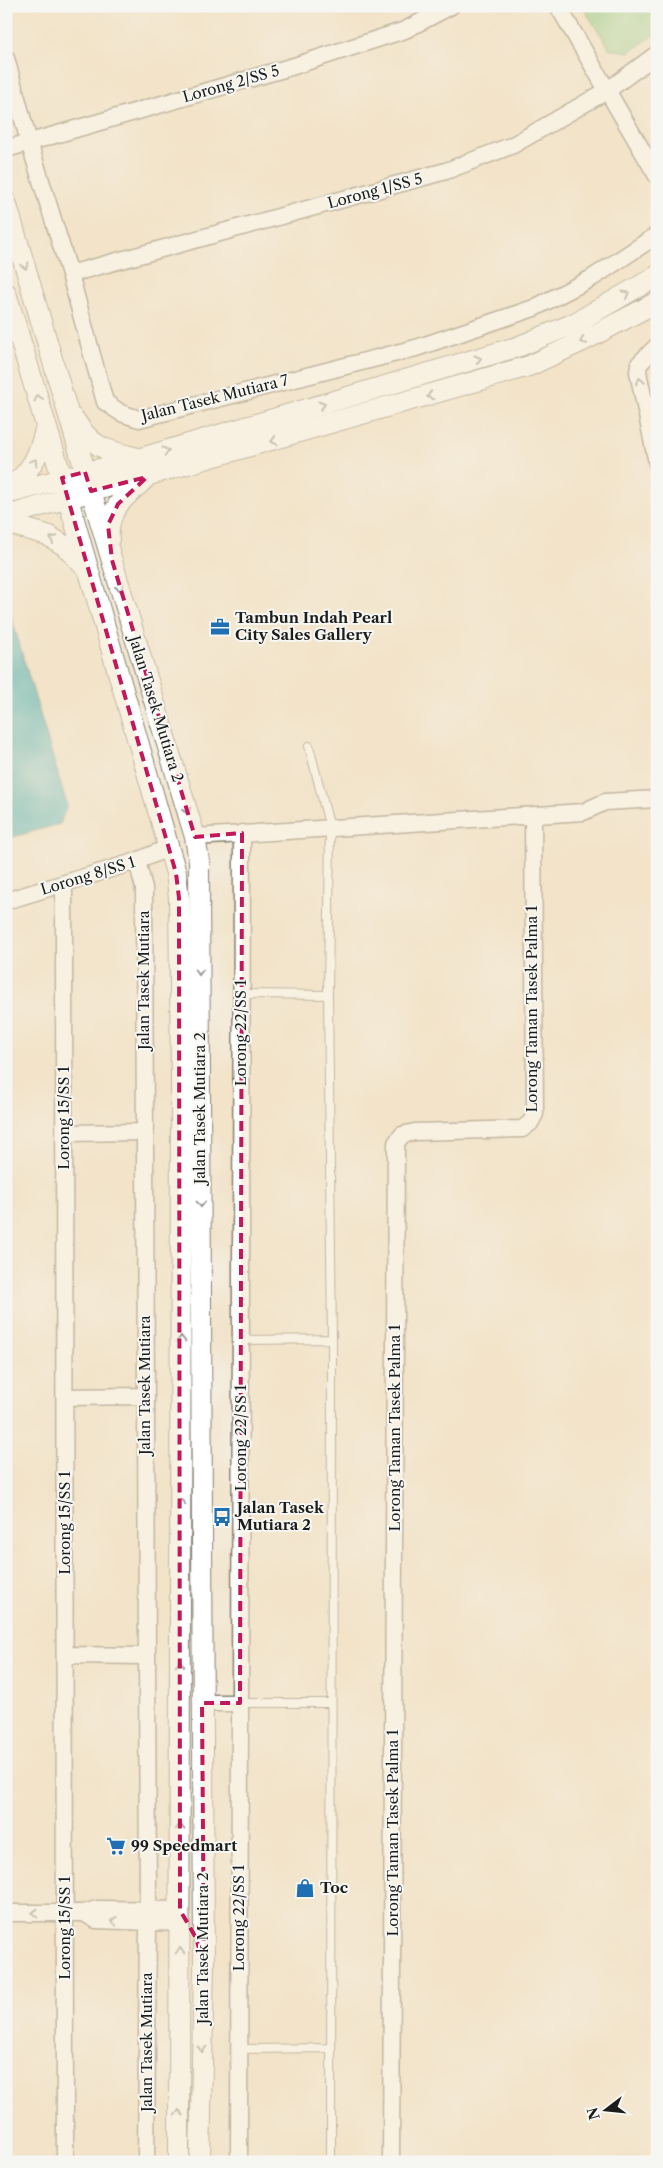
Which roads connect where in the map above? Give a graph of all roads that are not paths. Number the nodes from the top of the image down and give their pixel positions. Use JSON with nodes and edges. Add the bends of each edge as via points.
{"nodes":[{"id":1,"x":451,"y":6,"type":"edge"},
{"id":2,"x":558,"y":6,"type":"edge"},
{"id":3,"x":657,"y":54,"type":"edge"},
{"id":4,"x":6,"y":58,"type":"edge"},
{"id":5,"x":608,"y":90,"type":"junction"},
{"id":6,"x":29,"y":142,"type":"junction"},
{"id":7,"x":6,"y":149,"type":"edge"},
{"id":8,"x":657,"y":176,"type":"edge"},
{"id":9,"x":6,"y":202,"type":"edge"},
{"id":10,"x":657,"y":235,"type":"edge"},
{"id":11,"x":70,"y":274,"type":"junction"},
{"id":12,"x":657,"y":276,"type":"edge"},
{"id":13,"x":7,"y":295,"type":"edge"},
{"id":14,"x":657,"y":302,"type":"edge"},
{"id":15,"x":657,"y":346,"type":"edge"},
{"id":16,"x":66,"y":407,"type":"junction"},
{"id":17,"x":46,"y":426,"type":"junction"},
{"id":18,"x":657,"y":463,"type":"edge"},
{"id":19,"x":144,"y":468,"type":"junction"},
{"id":20,"x":62,"y":478,"type":"junction"},
{"id":21,"x":88,"y":482,"type":"junction"},
{"id":22,"x":6,"y":489,"type":"edge"},
{"id":23,"x":6,"y":494,"type":"edge"},
{"id":24,"x":68,"y":498,"type":"junction"},
{"id":25,"x":6,"y":516,"type":"edge"},
{"id":26,"x":6,"y":523,"type":"edge"},
{"id":27,"x":112,"y":560,"type":"junction"},
{"id":28,"x":89,"y":571,"type":"junction"},
{"id":29,"x":309,"y":746,"type":"dead end"},
{"id":30,"x":657,"y":799,"type":"edge"},
{"id":31,"x":532,"y":815,"type":"junction"},
{"id":32,"x":330,"y":828,"type":"junction"},
{"id":33,"x":242,"y":833,"type":"junction"},
{"id":34,"x":195,"y":837,"type":"junction"},
{"id":35,"x":168,"y":848,"type":"junction"},
{"id":36,"x":137,"y":862,"type":"junction"},
{"id":37,"x":64,"y":885,"type":"junction"},
{"id":38,"x":6,"y":901,"type":"edge"},
{"id":39,"x":242,"y":994,"type":"junction"},
{"id":40,"x":328,"y":995,"type":"junction"},
{"id":41,"x":144,"y":1132,"type":"junction"},
{"id":42,"x":64,"y":1133,"type":"junction"},
{"id":43,"x":332,"y":1339,"type":"junction"},
{"id":44,"x":241,"y":1340,"type":"junction"},
{"id":45,"x":145,"y":1396,"type":"junction"},
{"id":46,"x":64,"y":1397,"type":"junction"},
{"id":47,"x":65,"y":1655,"type":"junction"},
{"id":48,"x":145,"y":1656,"type":"junction"},
{"id":49,"x":202,"y":1703,"type":"junction"},
{"id":50,"x":240,"y":1703,"type":"junction"},
{"id":51,"x":332,"y":1703,"type":"junction"},
{"id":52,"x":204,"y":1866,"type":"junction"},
{"id":53,"x":6,"y":1912,"type":"edge"},
{"id":54,"x":65,"y":1913,"type":"junction"},
{"id":55,"x":148,"y":1916,"type":"junction"},
{"id":56,"x":181,"y":1917,"type":"junction"},
{"id":57,"x":204,"y":1965,"type":"junction"},
{"id":58,"x":330,"y":2048,"type":"junction"},
{"id":59,"x":239,"y":2049,"type":"junction"},
{"id":60,"x":65,"y":2162,"type":"edge"},
{"id":61,"x":146,"y":2162,"type":"edge"},
{"id":62,"x":179,"y":2162,"type":"edge"},
{"id":63,"x":200,"y":2162,"type":"edge"},
{"id":64,"x":239,"y":2162,"type":"edge"},
{"id":65,"x":331,"y":2162,"type":"edge"},
{"id":66,"x":391,"y":2162,"type":"edge"}],
"edges":[{"from":1,"to":6,"type":"street","name":"Lorong 2/SS 5","via":[[404,30],[313,60]]},
{"from":2,"to":5,"type":"street"},
{"from":3,"to":5,"type":"street","name":"Lorong 1/SS 5"},
{"from":4,"to":6,"type":"street","name":"Jalan Tasek Mutiara 7"},
{"from":5,"to":8,"type":"street"},
{"from":5,"to":11,"type":"street","name":"Lorong 1/SS 5","via":[[513,145],[446,171]]},
{"from":6,"to":7,"type":"street","name":"Lorong 2/SS 5"},
{"from":6,"to":11,"type":"street","name":"Jalan Tasek Mutiara 7"},
{"from":9,"to":16,"type":"street","name":"Jalan Tasek Mutiara 2","one_way":true},
{"from":10,"to":11,"type":"street","name":"Jalan Tasek Mutiara 7","via":[[592,278],[534,308],[416,348],[139,419],[121,413],[105,402]]},
{"from":19,"to":12,"type":"street","one_way":true,"via":[[520,346],[575,322]]},
{"from":17,"to":13,"type":"street","name":"Jalan Tasek Mutiara 2","one_way":true},
{"from":14,"to":19,"type":"street","one_way":true,"via":[[529,366]]},
{"from":18,"to":15,"type":"street","one_way":true,"via":[[638,372],[639,364]]},
{"from":16,"to":19,"type":"street","via":[[84,435],[98,447]]},
{"from":16,"to":21,"type":"street","name":"Jalan Tasek Mutiara 2"},
{"from":17,"to":20,"type":"street","name":"Jalan Tasek Mutiara 2"},
{"from":22,"to":17,"type":"street","one_way":true,"via":[[27,473],[38,457]]},
{"from":19,"to":21,"type":"street"},
{"from":19,"to":27,"type":"street","via":[[118,504],[108,525]]},
{"from":20,"to":21,"type":"street"},
{"from":20,"to":23,"type":"street"},
{"from":20,"to":24,"type":"street","name":"Jalan Tasek Mutiara 2"},
{"from":21,"to":24,"type":"street"},
{"from":21,"to":27,"type":"street","name":"Jalan Tasek Mutiara 2"},
{"from":24,"to":25,"type":"street"},
{"from":24,"to":28,"type":"street","name":"Jalan Tasek Mutiara 2"},
{"from":28,"to":26,"type":"street","one_way":true,"via":[[65,546],[47,535]]},
{"from":27,"to":34,"type":"street","name":"Jalan Tasek Mutiara 2","one_way":true},
{"from":28,"to":35,"type":"street","name":"Jalan Tasek Mutiara 2"},
{"from":29,"to":32,"type":"lane"},
{"from":30,"to":31,"type":"street","via":[[605,802],[583,812]]},
{"from":31,"to":32,"type":"street"},
{"from":31,"to":66,"type":"street","name":"Lorong Taman Tasek Palma 1","via":[[534,1114],[530,1123],[522,1128],[416,1132],[402,1135],[396,1143]]},
{"from":32,"to":33,"type":"street"},
{"from":32,"to":40,"type":"lane"},
{"from":33,"to":34,"type":"street"},
{"from":33,"to":39,"type":"street","name":"Lorong 22/SS 1"},
{"from":34,"to":49,"type":"street","name":"Jalan Tasek Mutiara 2","one_way":true,"via":[[199,861]]},
{"from":35,"to":36,"type":"street","name":"Lorong 8/SS 1"},
{"from":56,"to":35,"type":"street","name":"Jalan Tasek Mutiara 2","one_way":true,"via":[[180,908],[176,873]]},
{"from":36,"to":37,"type":"street","name":"Lorong 8/SS 1"},
{"from":36,"to":41,"type":"street","name":"Jalan Tasek Mutiara","via":[[144,888]]},
{"from":37,"to":38,"type":"street","name":"Lorong 8/SS 1"},
{"from":37,"to":42,"type":"street","name":"Lorong 15/SS 1"},
{"from":39,"to":40,"type":"lane"},
{"from":39,"to":44,"type":"street","name":"Lorong 22/SS 1"},
{"from":40,"to":43,"type":"lane"},
{"from":41,"to":42,"type":"street"},
{"from":41,"to":45,"type":"street","name":"Jalan Tasek Mutiara"},
{"from":42,"to":46,"type":"street","name":"Lorong 15/SS 1"},
{"from":43,"to":44,"type":"lane"},
{"from":43,"to":51,"type":"lane"},
{"from":44,"to":50,"type":"street","name":"Lorong 22/SS 1"},
{"from":45,"to":46,"type":"street"},
{"from":45,"to":48,"type":"street","name":"Jalan Tasek Mutiara"},
{"from":46,"to":47,"type":"street","name":"Lorong 15/SS 1"},
{"from":47,"to":48,"type":"street"},
{"from":47,"to":54,"type":"street","name":"Lorong 15/SS 1"},
{"from":48,"to":55,"type":"street","name":"Jalan Tasek Mutiara"},
{"from":49,"to":50,"type":"street"},
{"from":49,"to":52,"type":"street","name":"Jalan Tasek Mutiara 2"},
{"from":50,"to":51,"type":"lane"},
{"from":50,"to":59,"type":"street","name":"Lorong 22/SS 1"},
{"from":51,"to":58,"type":"lane"},
{"from":52,"to":56,"type":"street","via":[[196,1894]]},
{"from":52,"to":57,"type":"street","name":"Jalan Tasek Mutiara 2"},
{"from":54,"to":53,"type":"street","one_way":true},
{"from":54,"to":55,"type":"street","via":[[84,1914],[97,1909]]},
{"from":54,"to":60,"type":"street","name":"Lorong 15/SS 1"},
{"from":55,"to":56,"type":"street"},
{"from":55,"to":61,"type":"street","name":"Jalan Tasek Mutiara"},
{"from":56,"to":57,"type":"street","via":[[196,1938]]},
{"from":62,"to":56,"type":"street","name":"Jalan Tasek Mutiara 2","one_way":true},
{"from":57,"to":63,"type":"street","name":"Jalan Tasek Mutiara 2","one_way":true},
{"from":58,"to":59,"type":"lane"},
{"from":58,"to":65,"type":"lane"},
{"from":59,"to":64,"type":"street","name":"Lorong 22/SS 1"}]}
